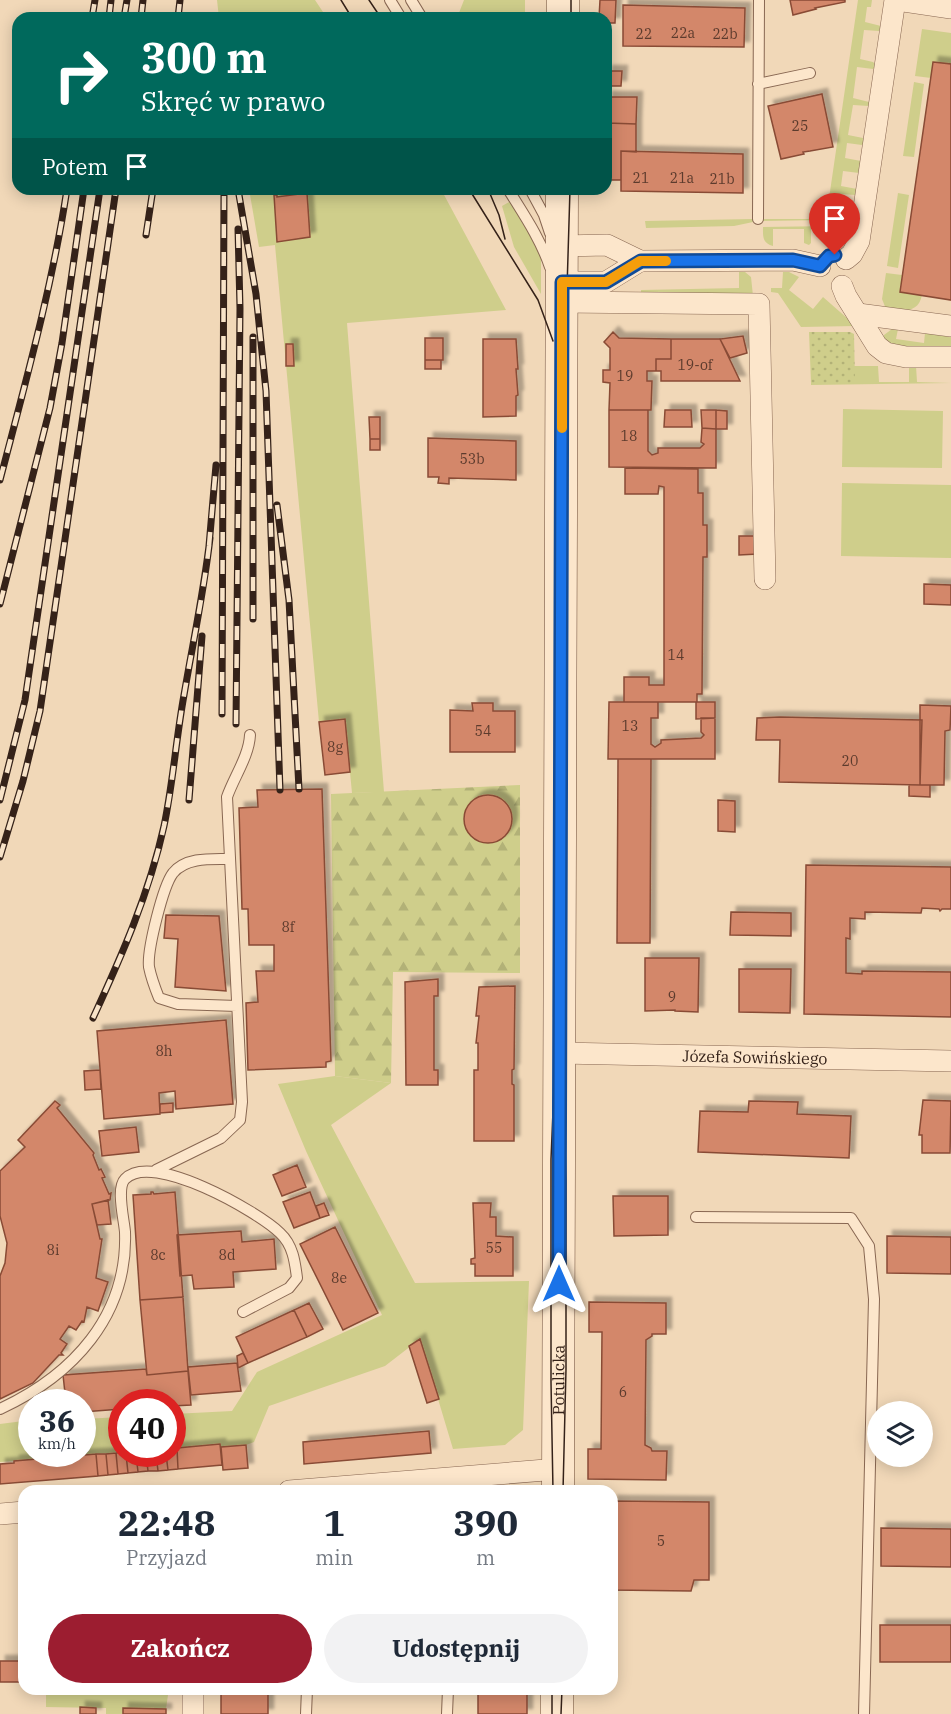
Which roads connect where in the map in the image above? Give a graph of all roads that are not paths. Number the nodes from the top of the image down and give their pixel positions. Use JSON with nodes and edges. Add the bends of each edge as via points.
{"nodes":[{"id":1,"x":759,"y":0,"type":"edge"},
{"id":2,"x":896,"y":0,"type":"edge"},
{"id":3,"x":951,"y":9,"type":"edge"},
{"id":4,"x":810,"y":73,"type":"dead end"},
{"id":5,"x":758,"y":84,"type":"junction"},
{"id":6,"x":512,"y":195,"type":"edge"},
{"id":7,"x":533,"y":195,"type":"edge"},
{"id":8,"x":562,"y":195,"type":"edge"},
{"id":9,"x":758,"y":219,"type":"dead end"},
{"id":10,"x":562,"y":246,"type":"junction"},
{"id":11,"x":846,"y":259,"type":"junction"},
{"id":12,"x":640,"y":261,"type":"junction"},
{"id":13,"x":820,"y":266,"type":"junction"},
{"id":14,"x":842,"y":286,"type":"junction"},
{"id":15,"x":561,"y":306,"type":"junction"},
{"id":16,"x":858,"y":314,"type":"junction"},
{"id":17,"x":951,"y":326,"type":"edge"},
{"id":18,"x":951,"y":357,"type":"edge"},
{"id":19,"x":765,"y":579,"type":"dead end"},
{"id":20,"x":250,"y":735,"type":"dead end"},
{"id":21,"x":230,"y":859,"type":"junction"},
{"id":22,"x":237,"y":1006,"type":"junction"},
{"id":23,"x":560,"y":1053,"type":"junction"},
{"id":24,"x":951,"y":1061,"type":"edge"},
{"id":25,"x":156,"y":1170,"type":"junction"},
{"id":26,"x":696,"y":1217,"type":"dead end"},
{"id":27,"x":243,"y":1312,"type":"dead end"},
{"id":28,"x":0,"y":1409,"type":"edge"},
{"id":29,"x":558,"y":1480,"type":"edge"},
{"id":30,"x":436,"y":1485,"type":"edge"},
{"id":31,"x":18,"y":1512,"type":"edge"},
{"id":32,"x":0,"y":1514,"type":"edge"},
{"id":33,"x":193,"y":1695,"type":"edge"},
{"id":34,"x":307,"y":1695,"type":"edge"},
{"id":35,"x":448,"y":1695,"type":"edge"},
{"id":36,"x":557,"y":1695,"type":"edge"},
{"id":37,"x":193,"y":1714,"type":"edge"},
{"id":38,"x":306,"y":1714,"type":"edge"},
{"id":39,"x":447,"y":1714,"type":"edge"},
{"id":40,"x":557,"y":1714,"type":"edge"},
{"id":41,"x":864,"y":1714,"type":"edge"}],
"edges":[{"from":1,"to":5,"type":"lane"},
{"from":2,"to":3,"type":"street"},
{"from":2,"to":11,"type":"street","via":[[859,241]]},
{"from":4,"to":5,"type":"lane"},
{"from":5,"to":9,"type":"lane"},
{"from":6,"to":15,"type":"lane","via":[[543,246]]},
{"from":7,"to":15,"type":"lane","via":[[553,246]]},
{"from":8,"to":10,"type":"street","name":"Potulicka"},
{"from":10,"to":12,"type":"street","via":[[607,245]]},
{"from":10,"to":15,"type":"street","name":"Potulicka"},
{"from":11,"to":13,"type":"street","via":[[829,256]]},
{"from":11,"to":14,"type":"street","via":[[851,277]]},
{"from":12,"to":13,"type":"street","via":[[793,260]]},
{"from":12,"to":15,"type":"street"},
{"from":13,"to":14,"type":"street","via":[[825,283],[836,288]]},
{"from":14,"to":16,"type":"street"},
{"from":15,"to":19,"type":"street","via":[[759,304]]},
{"from":15,"to":23,"type":"street","name":"Potulicka"},
{"from":16,"to":17,"type":"street"},
{"from":16,"to":18,"type":"street","via":[[877,346],[886,353]]},
{"from":20,"to":21,"type":"lane","via":[[249,748],[226,797]]},
{"from":21,"to":22,"type":"lane"},
{"from":21,"to":22,"type":"lane","via":[[190,862],[173,872],[163,894],[149,965],[159,998],[178,1004]]},
{"from":22,"to":25,"type":"lane","via":[[240,1120],[221,1138]]},
{"from":23,"to":24,"type":"street","name":"Józefa Sowińskiego"},
{"from":23,"to":29,"type":"street","name":"Potulicka"},
{"from":25,"to":27,"type":"lane","via":[[183,1178],[256,1216],[279,1232],[290,1247],[297,1278],[289,1288]]},
{"from":25,"to":28,"type":"lane","via":[[134,1173],[122,1183],[122,1276],[102,1327],[52,1378]]},
{"from":26,"to":41,"type":"lane","via":[[851,1218],[869,1246],[874,1299]]},
{"from":29,"to":30,"type":"street"},
{"from":31,"to":32,"type":"street"},
{"from":33,"to":37,"type":"street"},
{"from":34,"to":38,"type":"lane"},
{"from":35,"to":39,"type":"lane"},
{"from":36,"to":40,"type":"street"}]}
